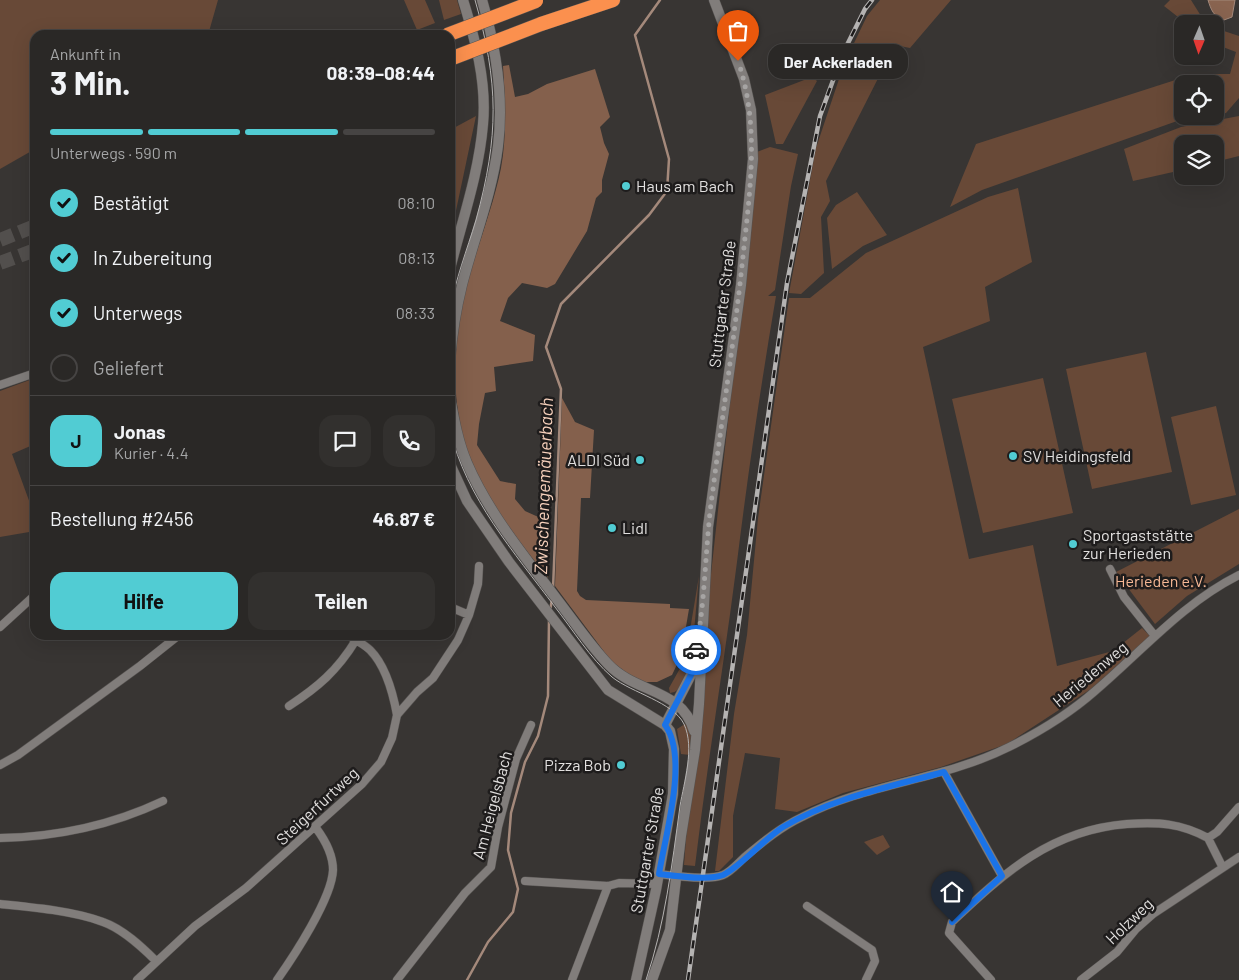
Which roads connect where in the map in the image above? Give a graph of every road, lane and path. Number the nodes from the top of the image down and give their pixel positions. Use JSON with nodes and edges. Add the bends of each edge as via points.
{"nodes":[{"id":1,"x":463,"y":0,"type":"edge"},
{"id":2,"x":482,"y":0,"type":"edge"},
{"id":3,"x":539,"y":0,"type":"edge"},
{"id":4,"x":613,"y":0,"type":"edge"},
{"id":5,"x":714,"y":0,"type":"edge"},
{"id":6,"x":455,"y":32,"type":"edge"},
{"id":7,"x":455,"y":57,"type":"edge"},
{"id":8,"x":455,"y":249,"type":"edge"},
{"id":9,"x":455,"y":329,"type":"edge"},
{"id":10,"x":30,"y":375,"type":"edge"},
{"id":11,"x":0,"y":385,"type":"edge"},
{"id":12,"x":455,"y":422,"type":"edge"},
{"id":13,"x":455,"y":475,"type":"edge"},
{"id":14,"x":478,"y":566,"type":"dead end"},
{"id":15,"x":1110,"y":570,"type":"dead end"},
{"id":16,"x":1239,"y":575,"type":"edge"},
{"id":17,"x":30,"y":600,"type":"edge"},
{"id":18,"x":455,"y":609,"type":"edge"},
{"id":19,"x":470,"y":615,"type":"junction"},
{"id":20,"x":702,"y":618,"type":"junction"},
{"id":21,"x":0,"y":627,"type":"edge"},
{"id":22,"x":1155,"y":636,"type":"junction"},
{"id":23,"x":172,"y":640,"type":"edge"},
{"id":24,"x":356,"y":640,"type":"joint"},
{"id":25,"x":699,"y":683,"type":"junction"},
{"id":26,"x":289,"y":706,"type":"dead end"},
{"id":27,"x":680,"y":706,"type":"junction"},
{"id":28,"x":397,"y":715,"type":"junction"},
{"id":29,"x":531,"y":725,"type":"dead end"},
{"id":30,"x":665,"y":725,"type":"junction"},
{"id":31,"x":695,"y":735,"type":"junction"},
{"id":32,"x":0,"y":765,"type":"edge"},
{"id":33,"x":944,"y":772,"type":"junction"},
{"id":34,"x":163,"y":801,"type":"dead end"},
{"id":35,"x":1239,"y":807,"type":"edge"},
{"id":36,"x":316,"y":828,"type":"junction"},
{"id":37,"x":0,"y":838,"type":"edge"},
{"id":38,"x":1208,"y":838,"type":"junction"},
{"id":39,"x":1239,"y":856,"type":"edge"},
{"id":40,"x":1222,"y":866,"type":"junction"},
{"id":41,"x":677,"y":876,"type":"junction"},
{"id":42,"x":1002,"y":876,"type":"junction"},
{"id":43,"x":658,"y":879,"type":"junction"},
{"id":44,"x":525,"y":881,"type":"dead end"},
{"id":45,"x":608,"y":886,"type":"junction"},
{"id":46,"x":0,"y":904,"type":"edge"},
{"id":47,"x":807,"y":906,"type":"dead end"},
{"id":48,"x":156,"y":961,"type":"junction"},
{"id":49,"x":137,"y":980,"type":"edge"},
{"id":50,"x":277,"y":980,"type":"edge"},
{"id":51,"x":397,"y":980,"type":"edge"},
{"id":52,"x":572,"y":980,"type":"edge"},
{"id":53,"x":636,"y":980,"type":"edge"},
{"id":54,"x":652,"y":980,"type":"edge"},
{"id":55,"x":866,"y":980,"type":"edge"},
{"id":56,"x":991,"y":980,"type":"edge"},
{"id":57,"x":1081,"y":980,"type":"edge"}],
"edges":[{"from":1,"to":8,"type":"main road","via":[[479,60],[484,122]]},
{"from":2,"to":9,"type":"main road","via":[[493,39],[498,79],[498,146],[487,202],[462,285]]},
{"from":3,"to":6,"type":"highway","bridge":true},
{"from":4,"to":7,"type":"highway","bridge":true},
{"from":5,"to":20,"type":"main road","name":"Stuttgarter Straße","via":[[744,79],[751,110],[753,159],[741,285],[708,528]]},
{"from":10,"to":11,"type":"street"},
{"from":12,"to":27,"type":"main road","via":[[466,462],[483,495],[608,665]]},
{"from":13,"to":30,"type":"main road","via":[[480,520],[561,632],[608,690]]},
{"from":14,"to":19,"type":"street","name":"Steigerfurtweg","via":[[478,584]]},
{"from":15,"to":22,"type":"street","via":[[1124,597]]},
{"from":16,"to":22,"type":"street","name":"Heriedenweg","via":[[1198,601]]},
{"from":17,"to":21,"type":"street"},
{"from":18,"to":19,"type":"street"},
{"from":19,"to":28,"type":"street","name":"Steigerfurtweg","via":[[433,678]]},
{"from":20,"to":25,"type":"main road","name":"Stuttgarter Straße"},
{"from":20,"to":27,"type":"main road","name":"Stuttgarter Straße","via":[[692,673]]},
{"from":22,"to":33,"type":"street","name":"Heriedenweg","via":[[1094,692],[1057,719],[1009,747]]},
{"from":23,"to":32,"type":"street"},
{"from":24,"to":26,"type":"street","via":[[344,660],[319,686]]},
{"from":24,"to":28,"type":"street","via":[[370,649],[376,658],[394,695]]},
{"from":25,"to":27,"type":"main road","name":"Stuttgarter Straße","via":[[694,698]]},
{"from":25,"to":31,"type":"main road","name":"Stuttgarter Straße","via":[[700,704]]},
{"from":27,"to":30,"type":"main road","name":"Stuttgarter Straße"},
{"from":27,"to":31,"type":"main road"},
{"from":28,"to":36,"type":"street","name":"Steigerfurtweg","via":[[392,738],[381,762]]},
{"from":29,"to":51,"type":"street","name":"Am Heigelsbach","via":[[516,759],[491,867],[465,893]]},
{"from":30,"to":43,"type":"main road","name":"Stuttgarter Straße","via":[[670,731],[675,759],[673,794]]},
{"from":31,"to":41,"type":"main road","name":"Stuttgarter Straße"},
{"from":33,"to":41,"type":"street","name":"Heriedenweg","via":[[846,798],[802,816],[769,836],[722,875]]},
{"from":33,"to":42,"type":"street"},
{"from":34,"to":37,"type":"street","via":[[104,825]]},
{"from":35,"to":38,"type":"street"},
{"from":36,"to":48,"type":"street","name":"Steigerfurtweg"},
{"from":36,"to":50,"type":"street","via":[[329,850],[332,882]]},
{"from":38,"to":40,"type":"street"},
{"from":38,"to":42,"type":"street","via":[[1175,824],[1116,825],[1056,841]]},
{"from":39,"to":40,"type":"street","name":"Holzweg"},
{"from":40,"to":57,"type":"street","name":"Holzweg","via":[[1152,914],[1117,952]]},
{"from":41,"to":43,"type":"street","name":"Heriedenweg"},
{"from":41,"to":54,"type":"main road","name":"Stuttgarter Straße","via":[[668,938]]},
{"from":42,"to":56,"type":"street","via":[[952,922],[949,932]]},
{"from":43,"to":45,"type":"street","name":"Heriedenweg"},
{"from":43,"to":53,"type":"main road","name":"Stuttgarter Straße"},
{"from":44,"to":45,"type":"street","name":"Heriedenweg"},
{"from":45,"to":52,"type":"street"},
{"from":46,"to":48,"type":"street","via":[[104,922],[141,946]]},
{"from":47,"to":55,"type":"street","via":[[872,950],[875,961]]},
{"from":48,"to":49,"type":"street","name":"Steigerfurtweg"}]}
